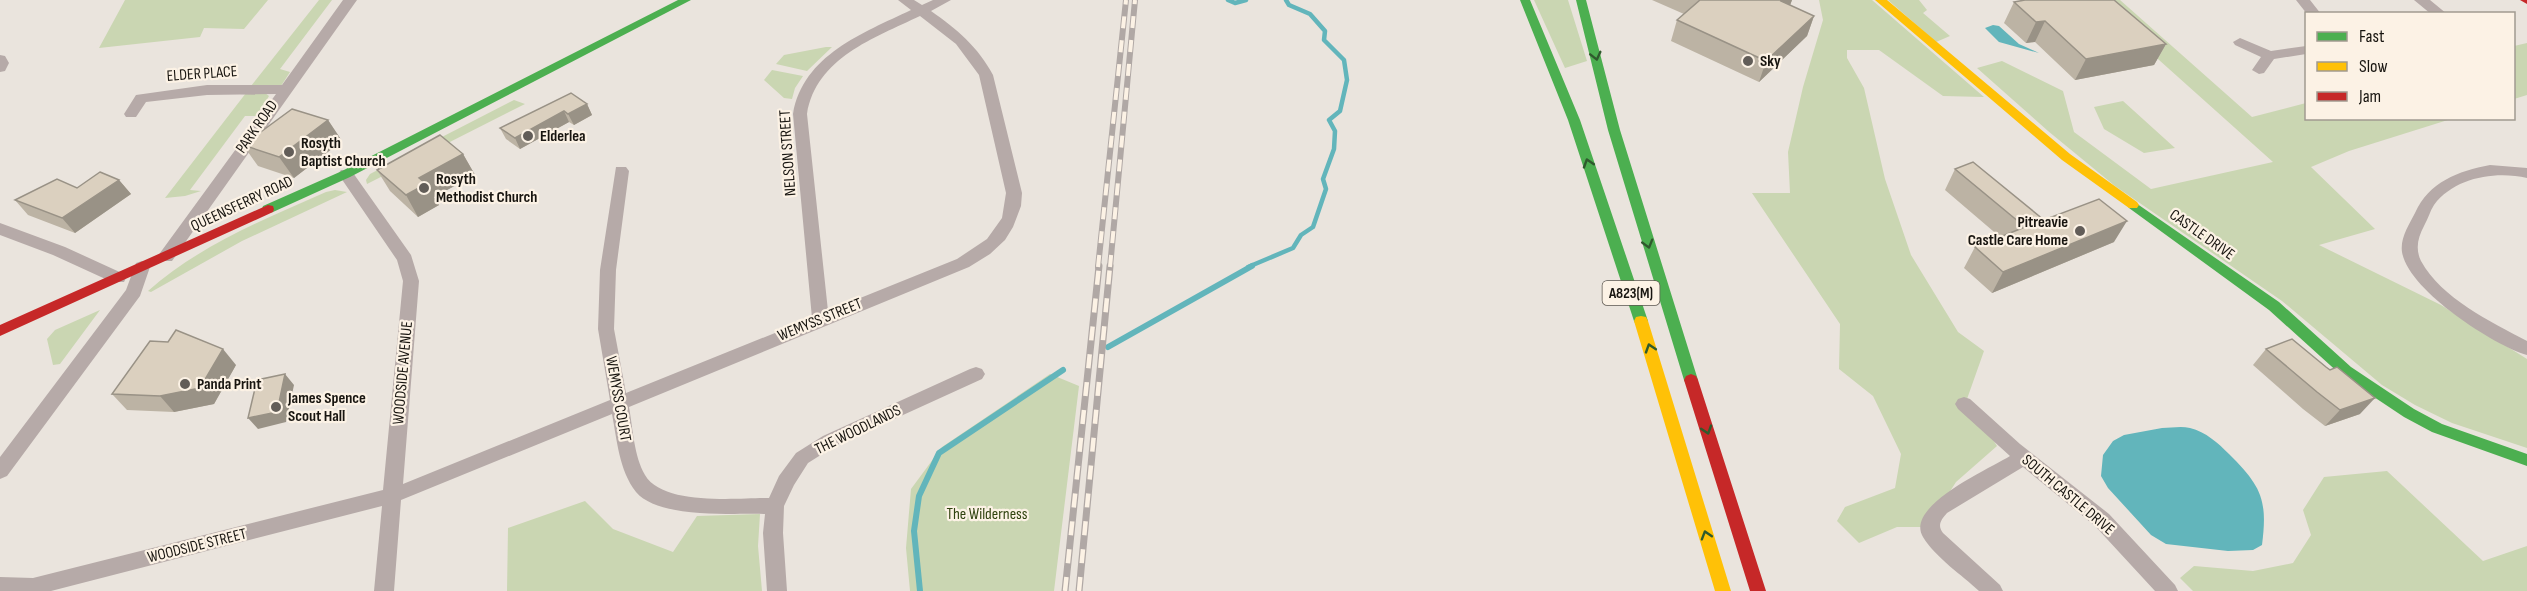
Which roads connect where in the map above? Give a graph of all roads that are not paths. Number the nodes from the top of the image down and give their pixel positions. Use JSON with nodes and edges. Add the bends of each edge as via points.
{"nodes":[{"id":1,"x":350,"y":0,"type":"edge"},
{"id":2,"x":905,"y":0,"type":"edge"},
{"id":3,"x":944,"y":0,"type":"edge"},
{"id":4,"x":1525,"y":0,"type":"edge"},
{"id":5,"x":1581,"y":0,"type":"edge"},
{"id":6,"x":1880,"y":0,"type":"edge"},
{"id":7,"x":2304,"y":0,"type":"edge"},
{"id":8,"x":2421,"y":0,"type":"edge"},
{"id":9,"x":678,"y":1,"type":"edge"},
{"id":10,"x":921,"y":11,"type":"junction"},
{"id":11,"x":2313,"y":12,"type":"edge"},
{"id":12,"x":2438,"y":12,"type":"edge"},
{"id":13,"x":2240,"y":42,"type":"dead end"},
{"id":14,"x":2305,"y":50,"type":"edge"},
{"id":15,"x":2269,"y":55,"type":"junction"},
{"id":16,"x":0,"y":59,"type":"edge"},
{"id":17,"x":0,"y":68,"type":"edge"},
{"id":18,"x":2259,"y":70,"type":"dead end"},
{"id":19,"x":284,"y":89,"type":"junction"},
{"id":20,"x":131,"y":114,"type":"dead end"},
{"id":21,"x":621,"y":171,"type":"dead end"},
{"id":22,"x":2527,"y":173,"type":"edge"},
{"id":23,"x":346,"y":174,"type":"junction"},
{"id":24,"x":0,"y":229,"type":"edge"},
{"id":25,"x":166,"y":256,"type":"junction"},
{"id":26,"x":142,"y":267,"type":"junction"},
{"id":27,"x":118,"y":278,"type":"junction"},
{"id":28,"x":821,"y":320,"type":"junction"},
{"id":29,"x":0,"y":331,"type":"edge"},
{"id":30,"x":2527,"y":350,"type":"edge"},
{"id":31,"x":976,"y":374,"type":"dead end"},
{"id":32,"x":618,"y":402,"type":"junction"},
{"id":33,"x":1964,"y":404,"type":"dead end"},
{"id":34,"x":2024,"y":457,"type":"junction"},
{"id":35,"x":2527,"y":460,"type":"edge"},
{"id":36,"x":0,"y":471,"type":"edge"},
{"id":37,"x":392,"y":496,"type":"junction"},
{"id":38,"x":775,"y":506,"type":"junction"},
{"id":39,"x":0,"y":586,"type":"edge"},
{"id":40,"x":384,"y":591,"type":"edge"},
{"id":41,"x":777,"y":591,"type":"edge"},
{"id":42,"x":1723,"y":591,"type":"edge"},
{"id":43,"x":1758,"y":591,"type":"edge"},
{"id":44,"x":1994,"y":591,"type":"edge"},
{"id":45,"x":2168,"y":591,"type":"edge"}],
"edges":[{"from":1,"to":19,"type":"street","name":"PARK ROAD"},
{"from":2,"to":10,"type":"street","name":"WEMYSS STREET"},
{"from":3,"to":10,"type":"street"},
{"from":42,"to":4,"type":"main road","number":"A823(M)","one_way":true,"via":[[1649,346],[1574,120]]},
{"from":5,"to":43,"type":"main road","number":"A823(M)","one_way":true,"via":[[1656,273]]},
{"from":6,"to":35,"type":"main road","name":"CASTLE DRIVE","via":[[2066,157],[2274,306],[2346,371],[2437,428]]},
{"from":7,"to":11,"type":"street"},
{"from":8,"to":12,"type":"street"},
{"from":9,"to":23,"type":"main road","name":"QUEENSFERRY ROAD"},
{"from":10,"to":28,"type":"street","name":"NELSON STREET","via":[[832,59],[814,75],[804,94],[800,114]]},
{"from":10,"to":28,"type":"street","name":"WEMYSS STREET","via":[[979,59],[1014,193],[1014,212],[1005,230],[986,250],[963,263]]},
{"from":13,"to":15,"type":"street"},
{"from":14,"to":15,"type":"street"},
{"from":15,"to":18,"type":"street"},
{"from":16,"to":17,"type":"street"},
{"from":19,"to":20,"type":"street","name":"ELDER PLACE","via":[[207,90],[141,98]]},
{"from":19,"to":25,"type":"street","name":"PARK ROAD"},
{"from":21,"to":32,"type":"street","name":"WEMYSS COURT","via":[[606,297],[606,329]]},
{"from":22,"to":30,"type":"street","via":[[2483,171],[2445,187],[2428,202],[2409,240],[2409,248],[2416,266],[2436,290]]},
{"from":23,"to":25,"type":"main road","name":"QUEENSFERRY ROAD"},
{"from":23,"to":37,"type":"street","name":"WOODSIDE AVENUE","via":[[405,259],[411,281]]},
{"from":24,"to":27,"type":"street"},
{"from":25,"to":26,"type":"main road","name":"QUEENSFERRY ROAD"},
{"from":26,"to":27,"type":"main road","name":"QUEENSFERRY ROAD"},
{"from":26,"to":36,"type":"street","via":[[134,292]]},
{"from":27,"to":29,"type":"main road","name":"QUEENSFERRY ROAD"},
{"from":28,"to":32,"type":"street","name":"WEMYSS STREET"},
{"from":31,"to":38,"type":"street","name":"THE WOODLANDS","via":[[829,441],[802,458]]},
{"from":32,"to":37,"type":"street","name":"WEMYSS STREET"},
{"from":32,"to":38,"type":"street","name":"WEMYSS COURT","via":[[635,477],[648,492],[686,504]]},
{"from":33,"to":34,"type":"street","name":"SOUTH CASTLE DRIVE"},
{"from":34,"to":44,"type":"street","via":[[1940,507],[1930,522],[1936,539]]},
{"from":34,"to":45,"type":"street","name":"SOUTH CASTLE DRIVE","via":[[2102,520]]},
{"from":37,"to":39,"type":"street","name":"WOODSIDE STREET","via":[[33,587]]},
{"from":37,"to":40,"type":"street","name":"WOODSIDE AVENUE"},
{"from":38,"to":41,"type":"street","name":"THE WOODLANDS"}]}
